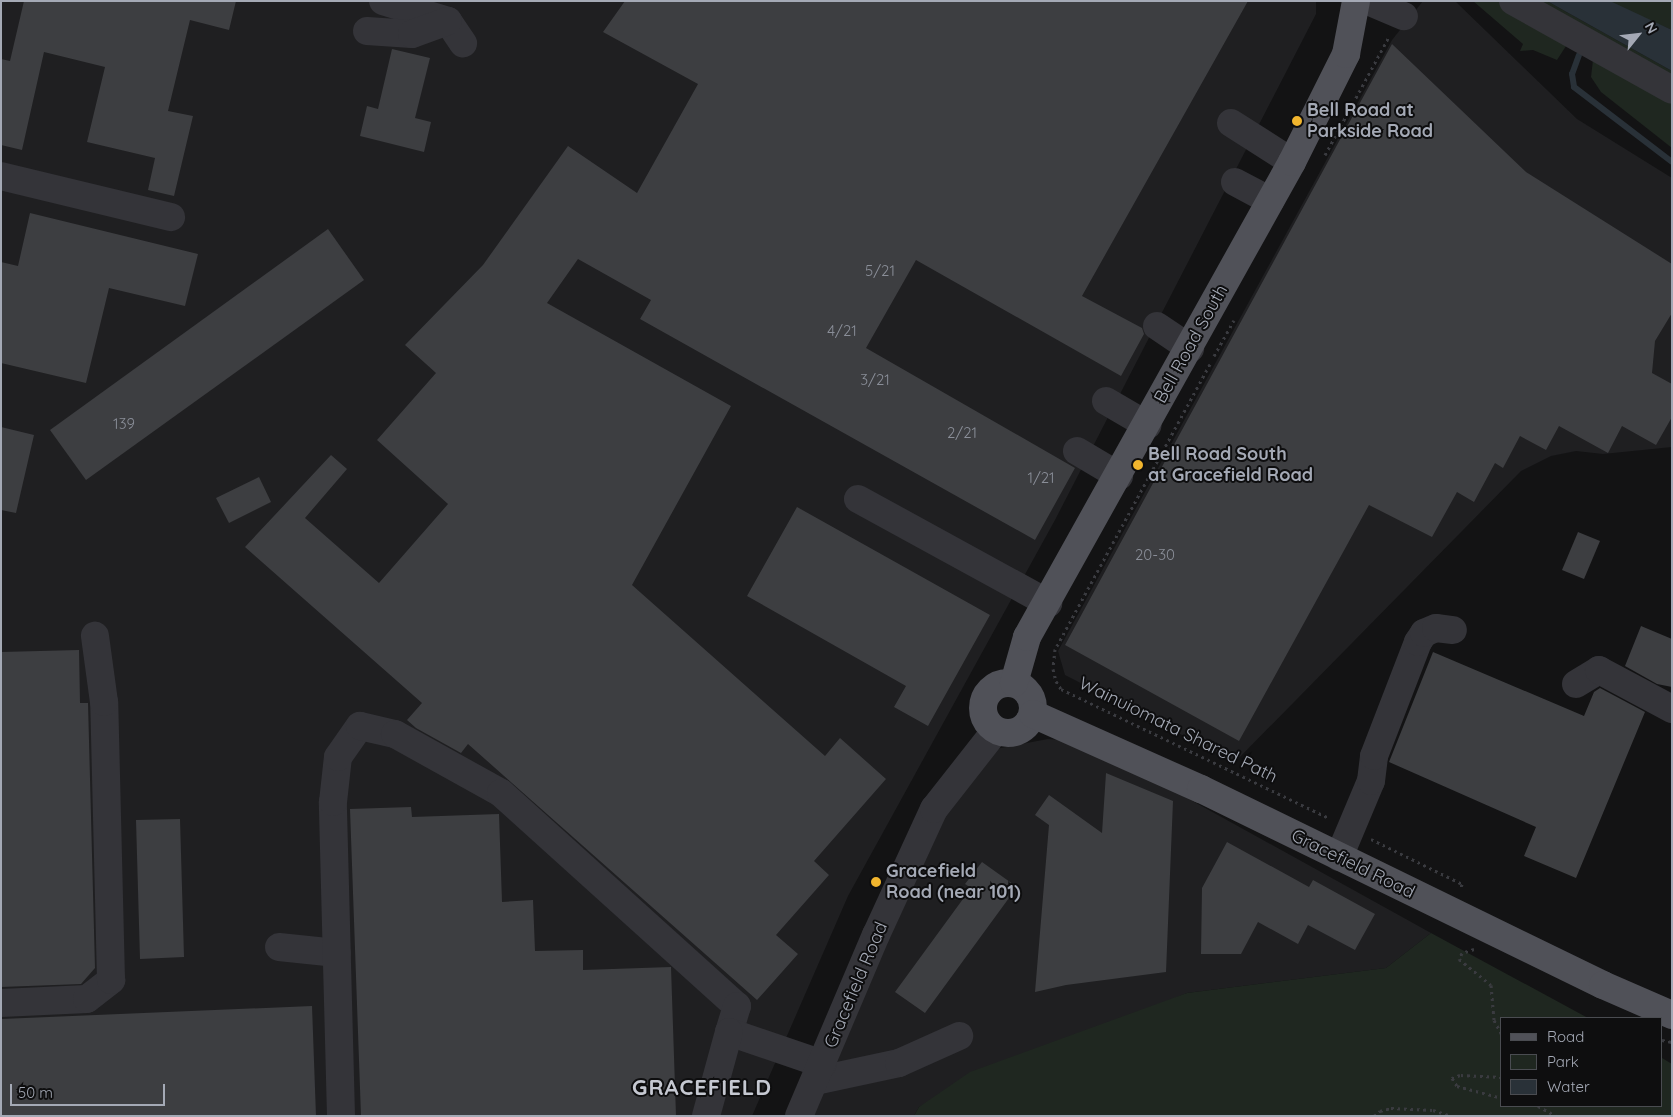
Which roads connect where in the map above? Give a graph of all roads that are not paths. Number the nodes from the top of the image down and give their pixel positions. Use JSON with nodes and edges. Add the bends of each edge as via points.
{"nodes":[{"id":1,"x":383,"y":1,"type":"edge"},
{"id":2,"x":1356,"y":1,"type":"edge"},
{"id":3,"x":1368,"y":1,"type":"edge"},
{"id":4,"x":1513,"y":1,"type":"edge"},
{"id":5,"x":1404,"y":16,"type":"road end"},
{"id":6,"x":448,"y":21,"type":"junction"},
{"id":7,"x":367,"y":31,"type":"dead end"},
{"id":8,"x":463,"y":43,"type":"dead end"},
{"id":9,"x":1672,"y":90,"type":"edge"},
{"id":10,"x":1231,"y":124,"type":"dead end"},
{"id":11,"x":1292,"y":162,"type":"junction"},
{"id":12,"x":1,"y":176,"type":"edge"},
{"id":13,"x":1235,"y":182,"type":"dead end"},
{"id":14,"x":1270,"y":201,"type":"junction"},
{"id":15,"x":171,"y":217,"type":"dead end"},
{"id":16,"x":1157,"y":326,"type":"dead end"},
{"id":17,"x":1190,"y":348,"type":"junction"},
{"id":18,"x":1106,"y":401,"type":"dead end"},
{"id":19,"x":1147,"y":425,"type":"junction"},
{"id":20,"x":1077,"y":451,"type":"dead end"},
{"id":21,"x":1118,"y":476,"type":"junction"},
{"id":22,"x":858,"y":499,"type":"dead end"},
{"id":23,"x":1048,"y":603,"type":"junction"},
{"id":24,"x":1453,"y":630,"type":"dead end"},
{"id":25,"x":95,"y":636,"type":"dead end"},
{"id":26,"x":1014,"y":683,"type":"junction"},
{"id":27,"x":1576,"y":684,"type":"dead end"},
{"id":28,"x":1672,"y":709,"type":"edge"},
{"id":29,"x":1033,"y":714,"type":"junction"},
{"id":30,"x":996,"y":730,"type":"junction"},
{"id":31,"x":1339,"y":857,"type":"junction"},
{"id":32,"x":279,"y":947,"type":"dead end"},
{"id":33,"x":337,"y":953,"type":"junction"},
{"id":34,"x":1,"y":1003,"type":"edge"},
{"id":35,"x":1672,"y":1015,"type":"edge"},
{"id":36,"x":729,"y":1032,"type":"junction"},
{"id":37,"x":959,"y":1036,"type":"dead end"},
{"id":38,"x":819,"y":1072,"type":"junction"},
{"id":39,"x":341,"y":1116,"type":"edge"},
{"id":40,"x":706,"y":1116,"type":"edge"},
{"id":41,"x":799,"y":1116,"type":"edge"}],
"edges":[{"from":1,"to":6,"type":"street"},
{"from":2,"to":11,"type":"main road","name":"Bell Road South","via":[[1346,54]]},
{"from":3,"to":5,"type":"street"},
{"from":4,"to":9,"type":"street"},
{"from":6,"to":7,"type":"street","via":[[412,34]]},
{"from":6,"to":8,"type":"street"},
{"from":10,"to":11,"type":"street"},
{"from":11,"to":14,"type":"main road","name":"Bell Road South"},
{"from":12,"to":15,"type":"street"},
{"from":13,"to":14,"type":"street"},
{"from":14,"to":17,"type":"main road","name":"Bell Road South"},
{"from":16,"to":17,"type":"street"},
{"from":17,"to":19,"type":"main road","name":"Bell Road South"},
{"from":18,"to":19,"type":"street"},
{"from":19,"to":21,"type":"main road","name":"Bell Road South"},
{"from":20,"to":21,"type":"street"},
{"from":21,"to":23,"type":"main road","name":"Bell Road South"},
{"from":22,"to":23,"type":"street"},
{"from":23,"to":26,"type":"main road","name":"Bell Road South","via":[[1027,638]]},
{"from":24,"to":31,"type":"street","via":[[1436,628],[1424,633],[1418,642],[1374,756],[1371,781]]},
{"from":25,"to":34,"type":"street","via":[[105,738],[111,980],[87,999]]},
{"from":26,"to":29,"type":"main road","via":[[1030,695]]},
{"from":26,"to":30,"type":"main road","via":[[997,685],[984,698],[984,716]]},
{"from":27,"to":28,"type":"street","via":[[1599,670]]},
{"from":29,"to":30,"type":"main road","via":[[1022,729],[1004,733]]},
{"from":29,"to":31,"type":"main road","name":"Gracefield Road","via":[[1201,789]]},
{"from":30,"to":38,"type":"street","name":"Gracefield Road","via":[[934,810],[876,935]]},
{"from":31,"to":35,"type":"main road","name":"Gracefield Road"},
{"from":32,"to":33,"type":"street"},
{"from":33,"to":36,"type":"street","via":[[335,784],[338,757],[360,726],[395,734],[501,793],[737,1006]]},
{"from":33,"to":39,"type":"street"},
{"from":36,"to":38,"type":"street"},
{"from":36,"to":40,"type":"street"},
{"from":37,"to":38,"type":"street","via":[[899,1063]]},
{"from":38,"to":41,"type":"street","name":"Gracefield Road"}]}
